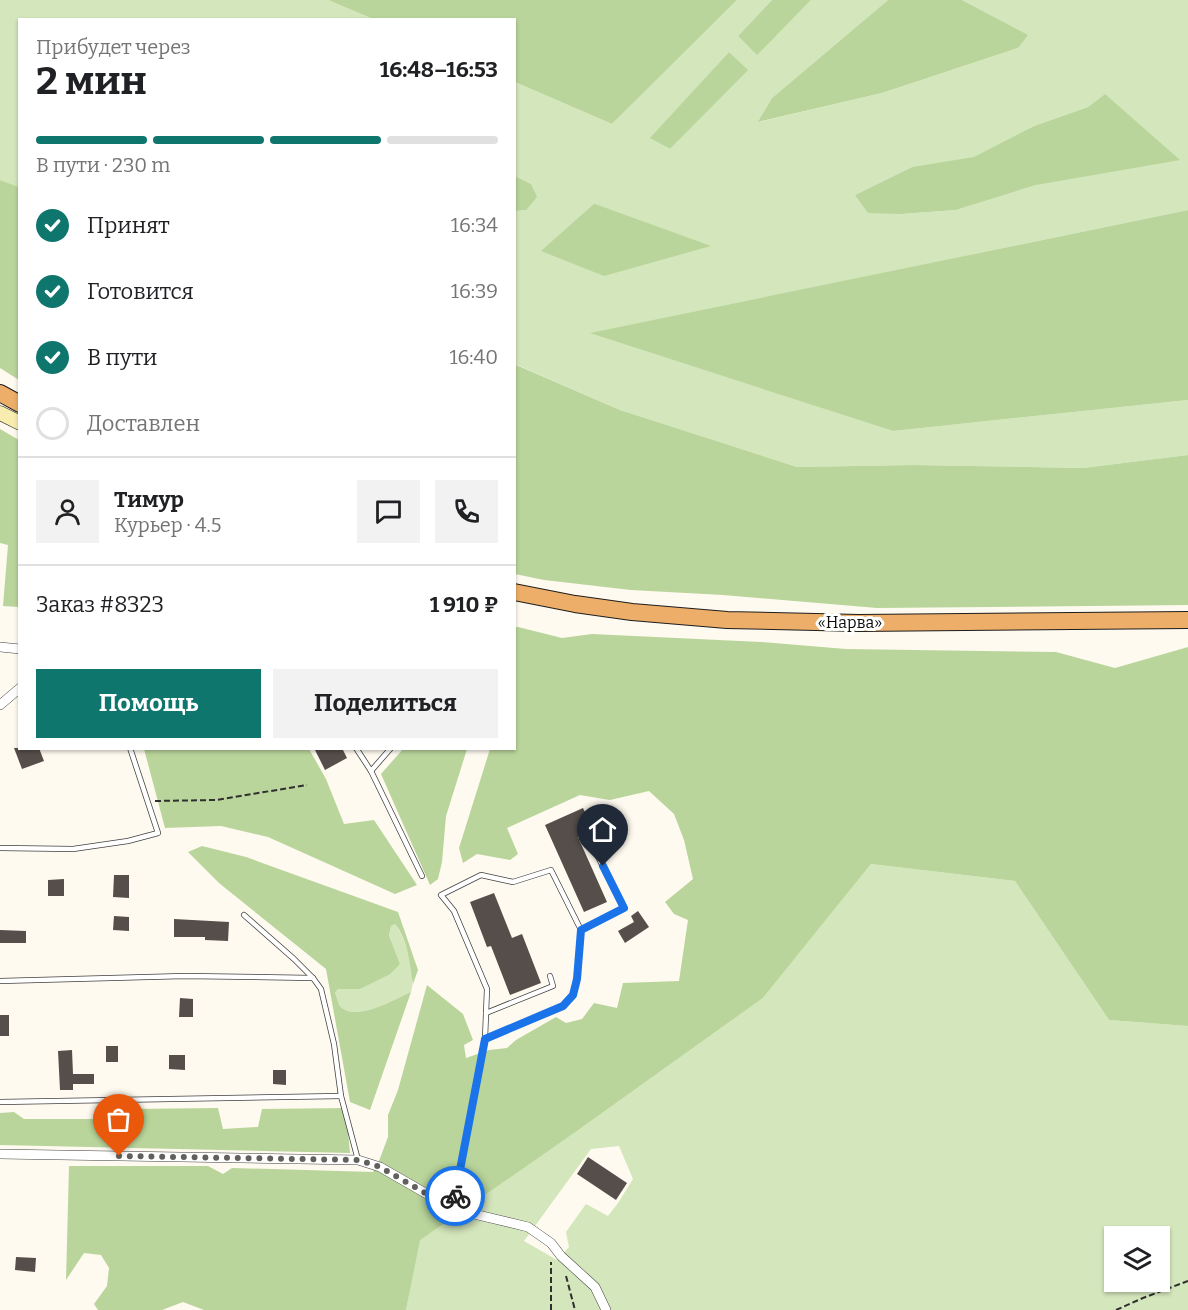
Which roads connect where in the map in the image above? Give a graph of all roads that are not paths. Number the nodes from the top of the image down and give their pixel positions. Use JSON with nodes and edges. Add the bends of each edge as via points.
{"nodes":[{"id":1,"x":0,"y":393,"type":"edge"},
{"id":2,"x":0,"y":402,"type":"edge"},
{"id":3,"x":18,"y":403,"type":"edge"},
{"id":4,"x":0,"y":412,"type":"edge"},
{"id":5,"x":18,"y":412,"type":"edge"},
{"id":6,"x":18,"y":422,"type":"edge"},
{"id":7,"x":516,"y":592,"type":"edge"},
{"id":8,"x":1188,"y":620,"type":"edge"},
{"id":9,"x":0,"y":646,"type":"edge"},
{"id":10,"x":18,"y":649,"type":"edge"},
{"id":11,"x":18,"y":690,"type":"edge"},
{"id":12,"x":0,"y":705,"type":"edge"},
{"id":13,"x":131,"y":750,"type":"edge"},
{"id":14,"x":357,"y":750,"type":"edge"},
{"id":15,"x":389,"y":750,"type":"edge"},
{"id":16,"x":371,"y":771,"type":"junction"},
{"id":17,"x":592,"y":845,"type":"dead end"},
{"id":18,"x":0,"y":848,"type":"edge"},
{"id":19,"x":422,"y":876,"type":"dead end"},
{"id":20,"x":244,"y":915,"type":"dead end"},
{"id":21,"x":581,"y":930,"type":"junction"},
{"id":22,"x":550,"y":976,"type":"dead end"},
{"id":23,"x":313,"y":978,"type":"junction"},
{"id":24,"x":0,"y":981,"type":"edge"},
{"id":25,"x":486,"y":1013,"type":"junction"},
{"id":26,"x":485,"y":1039,"type":"junction"},
{"id":27,"x":341,"y":1096,"type":"junction"},
{"id":28,"x":0,"y":1102,"type":"edge"},
{"id":29,"x":0,"y":1154,"type":"edge"},
{"id":30,"x":358,"y":1160,"type":"junction"},
{"id":31,"x":453,"y":1209,"type":"junction"},
{"id":32,"x":606,"y":1310,"type":"edge"}],
"edges":[{"from":1,"to":3,"type":"highway"},
{"from":2,"to":5,"type":"highway"},
{"from":4,"to":6,"type":"main road"},
{"from":7,"to":8,"type":"highway","name":"«Нарва»","via":[[632,612],[727,620]]},
{"from":9,"to":10,"type":"street"},
{"from":11,"to":12,"type":"street"},
{"from":13,"to":18,"type":"lane","via":[[158,833],[73,849]]},
{"from":14,"to":16,"type":"lane"},
{"from":15,"to":16,"type":"lane"},
{"from":16,"to":19,"type":"lane"},
{"from":17,"to":21,"type":"lane","via":[[624,908]]},
{"from":20,"to":23,"type":"lane"},
{"from":21,"to":25,"type":"lane","via":[[551,870],[513,882],[481,875],[441,895],[454,910],[487,989]]},
{"from":21,"to":26,"type":"lane","via":[[573,995],[563,1006]]},
{"from":22,"to":25,"type":"lane","via":[[553,986]]},
{"from":23,"to":24,"type":"lane","via":[[186,976]]},
{"from":23,"to":27,"type":"lane","via":[[327,1008]]},
{"from":25,"to":26,"type":"lane"},
{"from":26,"to":31,"type":"lane"},
{"from":27,"to":28,"type":"lane"},
{"from":27,"to":30,"type":"lane"},
{"from":29,"to":30,"type":"street"},
{"from":30,"to":31,"type":"street","via":[[380,1167]]},
{"from":31,"to":32,"type":"street","via":[[528,1227],[551,1243],[595,1287]]}]}
